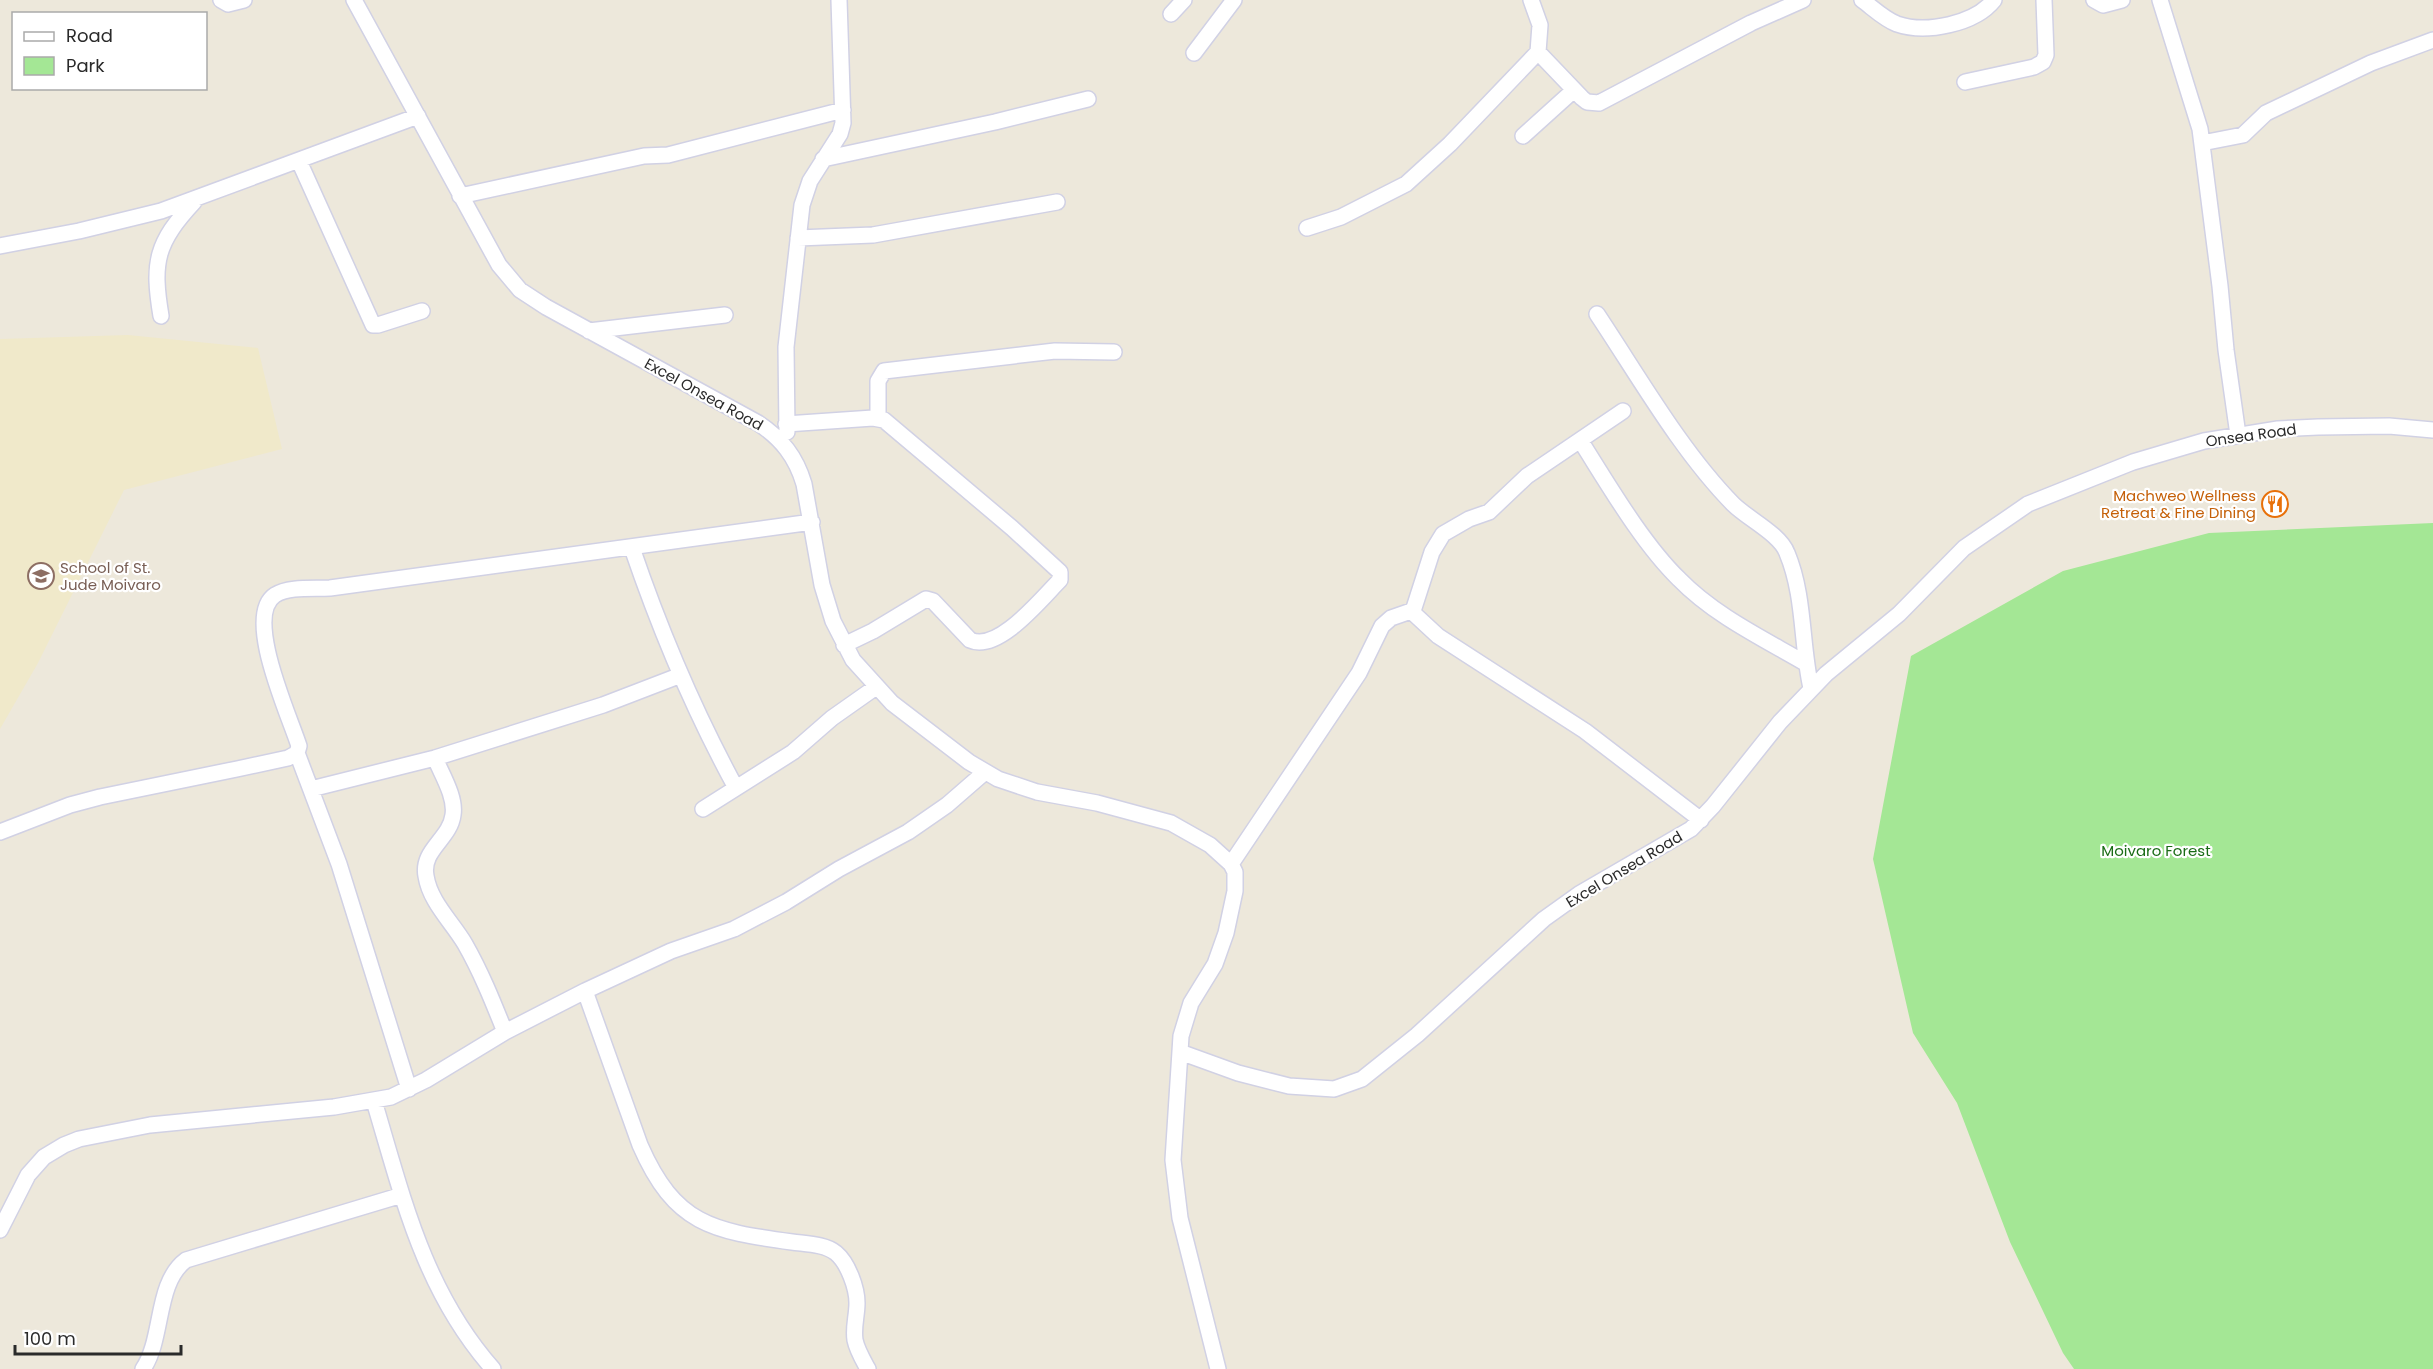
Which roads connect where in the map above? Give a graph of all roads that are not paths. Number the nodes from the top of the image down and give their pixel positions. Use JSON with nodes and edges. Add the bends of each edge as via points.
{"nodes":[{"id":1,"x":221,"y":0,"type":"edge"},
{"id":2,"x":244,"y":0,"type":"edge"},
{"id":3,"x":354,"y":0,"type":"edge"},
{"id":4,"x":838,"y":0,"type":"edge"},
{"id":5,"x":1184,"y":0,"type":"edge"},
{"id":6,"x":1234,"y":0,"type":"edge"},
{"id":7,"x":1531,"y":0,"type":"edge"},
{"id":8,"x":1803,"y":0,"type":"edge"},
{"id":9,"x":1862,"y":0,"type":"edge"},
{"id":10,"x":1994,"y":0,"type":"edge"},
{"id":11,"x":2044,"y":0,"type":"edge"},
{"id":12,"x":2094,"y":0,"type":"edge"},
{"id":13,"x":2122,"y":0,"type":"edge"},
{"id":14,"x":2160,"y":0,"type":"edge"},
{"id":15,"x":1171,"y":15,"type":"dead end"},
{"id":16,"x":2433,"y":40,"type":"edge"},
{"id":17,"x":1538,"y":52,"type":"junction"},
{"id":18,"x":1194,"y":53,"type":"dead end"},
{"id":19,"x":1965,"y":82,"type":"dead end"},
{"id":20,"x":1574,"y":90,"type":"junction"},
{"id":21,"x":1088,"y":99,"type":"dead end"},
{"id":22,"x":843,"y":110,"type":"junction"},
{"id":23,"x":418,"y":116,"type":"junction"},
{"id":24,"x":1523,"y":136,"type":"dead end"},
{"id":25,"x":2202,"y":143,"type":"junction"},
{"id":26,"x":823,"y":159,"type":"junction"},
{"id":27,"x":299,"y":161,"type":"junction"},
{"id":28,"x":460,"y":196,"type":"junction"},
{"id":29,"x":196,"y":200,"type":"junction"},
{"id":30,"x":1057,"y":202,"type":"dead end"},
{"id":31,"x":1307,"y":228,"type":"dead end"},
{"id":32,"x":798,"y":238,"type":"junction"},
{"id":33,"x":0,"y":246,"type":"edge"},
{"id":34,"x":422,"y":311,"type":"dead end"},
{"id":35,"x":1598,"y":314,"type":"dead end"},
{"id":36,"x":725,"y":315,"type":"dead end"},
{"id":37,"x":161,"y":316,"type":"dead end"},
{"id":38,"x":589,"y":332,"type":"junction"},
{"id":39,"x":1114,"y":352,"type":"dead end"},
{"id":40,"x":1623,"y":411,"type":"dead end"},
{"id":41,"x":878,"y":419,"type":"junction"},
{"id":42,"x":786,"y":424,"type":"junction"},
{"id":43,"x":2433,"y":430,"type":"edge"},
{"id":44,"x":2238,"y":435,"type":"junction"},
{"id":45,"x":1580,"y":440,"type":"junction"},
{"id":46,"x":788,"y":448,"type":"junction"},
{"id":47,"x":2075,"y":483,"type":"joint"},
{"id":48,"x":812,"y":522,"type":"junction"},
{"id":49,"x":632,"y":548,"type":"junction"},
{"id":50,"x":1411,"y":611,"type":"junction"},
{"id":51,"x":844,"y":645,"type":"junction"},
{"id":52,"x":1805,"y":663,"type":"junction"},
{"id":53,"x":681,"y":675,"type":"junction"},
{"id":54,"x":876,"y":687,"type":"junction"},
{"id":55,"x":1811,"y":688,"type":"junction"},
{"id":56,"x":297,"y":753,"type":"junction"},
{"id":57,"x":435,"y":758,"type":"junction"},
{"id":58,"x":985,"y":772,"type":"junction"},
{"id":59,"x":736,"y":788,"type":"junction"},
{"id":60,"x":311,"y":789,"type":"junction"},
{"id":61,"x":703,"y":809,"type":"dead end"},
{"id":62,"x":1701,"y":820,"type":"junction"},
{"id":63,"x":0,"y":832,"type":"edge"},
{"id":64,"x":1231,"y":864,"type":"junction"},
{"id":65,"x":585,"y":991,"type":"junction"},
{"id":66,"x":505,"y":1032,"type":"junction"},
{"id":67,"x":1179,"y":1052,"type":"junction"},
{"id":68,"x":409,"y":1089,"type":"junction"},
{"id":69,"x":374,"y":1101,"type":"junction"},
{"id":70,"x":402,"y":1195,"type":"junction"},
{"id":71,"x":5,"y":1202,"type":"edge"},
{"id":72,"x":0,"y":1230,"type":"edge"},
{"id":73,"x":143,"y":1369,"type":"edge"},
{"id":74,"x":493,"y":1369,"type":"edge"},
{"id":75,"x":868,"y":1369,"type":"edge"},
{"id":76,"x":1218,"y":1369,"type":"edge"}],
"edges":[{"from":1,"to":2,"type":"street","via":[[228,4]]},
{"from":3,"to":23,"type":"street","name":"Excel Onsea Road"},
{"from":4,"to":22,"type":"street"},
{"from":5,"to":15,"type":"street"},
{"from":6,"to":18,"type":"street"},
{"from":7,"to":17,"type":"street","via":[[1540,25]]},
{"from":8,"to":20,"type":"street","via":[[1599,103],[1587,102]]},
{"from":9,"to":10,"type":"street","via":[[1896,24],[1921,27],[1970,18]]},
{"from":11,"to":19,"type":"street","via":[[2043,62]]},
{"from":12,"to":13,"type":"street","via":[[2103,5]]},
{"from":14,"to":25,"type":"street"},
{"from":16,"to":25,"type":"street","via":[[2371,63],[2266,113],[2243,135]]},
{"from":17,"to":20,"type":"street"},
{"from":17,"to":31,"type":"street","via":[[1406,184],[1341,217]]},
{"from":20,"to":24,"type":"street"},
{"from":21,"to":26,"type":"street"},
{"from":22,"to":26,"type":"street","via":[[840,134]]},
{"from":22,"to":28,"type":"street","via":[[668,155],[644,156]]},
{"from":23,"to":27,"type":"street"},
{"from":23,"to":28,"type":"street","name":"Excel Onsea Road"},
{"from":25,"to":44,"type":"street"},
{"from":26,"to":32,"type":"street","via":[[804,199]]},
{"from":27,"to":29,"type":"street"},
{"from":27,"to":34,"type":"street","via":[[369,320],[378,325]]},
{"from":28,"to":38,"type":"street","name":"Excel Onsea Road","via":[[511,280],[546,308]]},
{"from":29,"to":33,"type":"street","via":[[108,225]]},
{"from":29,"to":37,"type":"street","via":[[173,226],[159,253],[156,268]]},
{"from":30,"to":32,"type":"street","via":[[873,236]]},
{"from":32,"to":42,"type":"street","via":[[786,347]]},
{"from":35,"to":52,"type":"street","via":[[1713,482],[1736,508],[1785,548],[1801,614]]},
{"from":36,"to":38,"type":"street"},
{"from":38,"to":46,"type":"street","name":"Excel Onsea Road","via":[[759,423]]},
{"from":39,"to":41,"type":"street","via":[[1055,351],[884,371],[878,381]]},
{"from":40,"to":45,"type":"street"},
{"from":41,"to":42,"type":"street"},
{"from":41,"to":51,"type":"street","via":[[890,424],[1012,528],[1062,576],[1015,625],[989,642],[970,640],[930,599],[921,600]]},
{"from":42,"to":46,"type":"street"},
{"from":43,"to":44,"type":"street","name":"Onsea Road","via":[[2352,425]]},
{"from":44,"to":47,"type":"street","name":"Onsea Road","via":[[2171,450]]},
{"from":45,"to":50,"type":"street","via":[[1527,476],[1489,512],[1443,534],[1432,552]]},
{"from":45,"to":52,"type":"street","via":[[1678,579],[1734,621]]},
{"from":46,"to":48,"type":"street","name":"Excel Onsea Road","via":[[800,469]]},
{"from":47,"to":55,"type":"street","name":"Excel Onsea Road","via":[[2028,504],[1979,536],[1899,614]]},
{"from":48,"to":49,"type":"street"},
{"from":48,"to":51,"type":"street","name":"Excel Onsea Road","via":[[827,606]]},
{"from":49,"to":53,"type":"street"},
{"from":49,"to":56,"type":"street","via":[[274,595],[266,608],[264,634],[297,740]]},
{"from":50,"to":62,"type":"street","via":[[1438,636],[1585,731]]},
{"from":50,"to":64,"type":"street","via":[[1382,626],[1356,678]]},
{"from":51,"to":54,"type":"street","name":"Excel Onsea Road"},
{"from":52,"to":55,"type":"street"},
{"from":53,"to":57,"type":"street","via":[[603,705]]},
{"from":53,"to":59,"type":"street"},
{"from":54,"to":58,"type":"street","name":"Excel Onsea Road","via":[[940,741]]},
{"from":54,"to":59,"type":"street","via":[[832,718],[794,752]]},
{"from":55,"to":62,"type":"street","name":"Excel Onsea Road"},
{"from":56,"to":60,"type":"street"},
{"from":56,"to":63,"type":"street","via":[[100,797]]},
{"from":57,"to":60,"type":"street"},
{"from":57,"to":66,"type":"street","via":[[452,801],[453,816],[426,861],[426,879],[473,960]]},
{"from":58,"to":64,"type":"street","name":"Excel Onsea Road","via":[[1015,786],[1171,823],[1210,845]]},
{"from":58,"to":65,"type":"street","via":[[908,832],[786,902],[734,929],[670,951]]},
{"from":59,"to":61,"type":"street"},
{"from":60,"to":68,"type":"street","via":[[350,897]]},
{"from":62,"to":67,"type":"street","name":"Excel Onsea Road","via":[[1544,919],[1400,1049],[1352,1084],[1324,1090],[1289,1086]]},
{"from":64,"to":67,"type":"street","via":[[1235,891],[1226,933],[1215,964],[1191,1003]]},
{"from":65,"to":66,"type":"street"},
{"from":65,"to":75,"type":"street","via":[[640,1145],[664,1188],[686,1210],[714,1228],[823,1247],[837,1254],[855,1290],[855,1341]]},
{"from":66,"to":68,"type":"street"},
{"from":67,"to":76,"type":"street","via":[[1175,1187]]},
{"from":68,"to":69,"type":"street"},
{"from":69,"to":70,"type":"street"},
{"from":69,"to":71,"type":"street","via":[[150,1125],[79,1139],[53,1150],[35,1165]]},
{"from":70,"to":73,"type":"street","via":[[186,1260],[177,1267],[168,1285],[155,1343]]},
{"from":70,"to":74,"type":"street","via":[[431,1276],[446,1305]]},
{"from":71,"to":72,"type":"street"}]}
